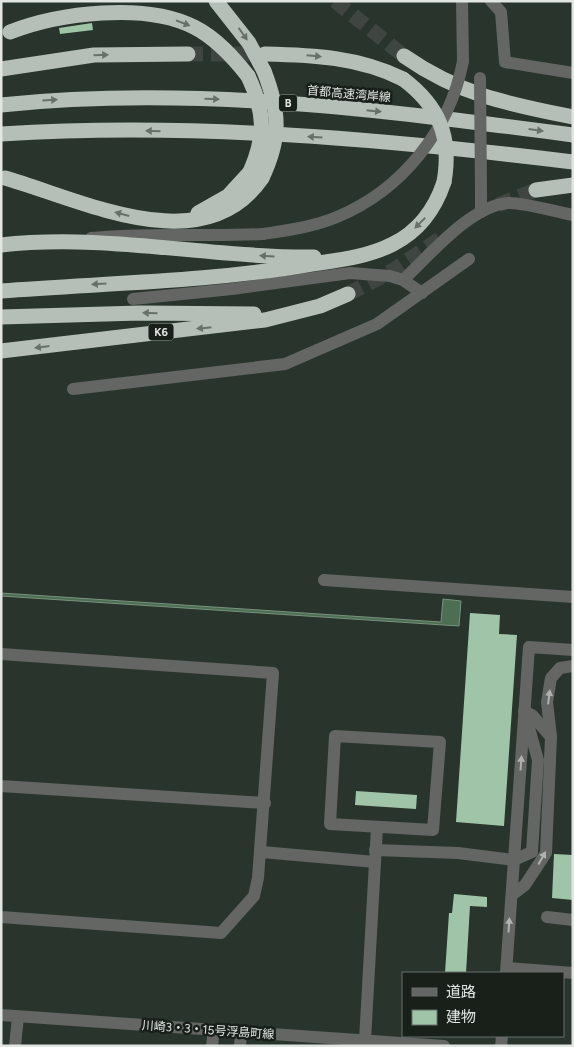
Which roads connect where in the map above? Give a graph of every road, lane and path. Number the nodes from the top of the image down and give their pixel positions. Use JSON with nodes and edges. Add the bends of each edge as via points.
{"nodes":[{"id":1,"x":216,"y":1,"type":"edge"},
{"id":2,"x":462,"y":1,"type":"edge"},
{"id":3,"x":491,"y":1,"type":"edge"},
{"id":4,"x":6,"y":33,"type":"edge"},
{"id":5,"x":188,"y":54,"type":"tunnel mouth"},
{"id":6,"x":265,"y":54,"type":"tunnel mouth"},
{"id":7,"x":404,"y":56,"type":"tunnel mouth"},
{"id":8,"x":1,"y":69,"type":"edge"},
{"id":9,"x":573,"y":73,"type":"edge"},
{"id":10,"x":480,"y":78,"type":"dead end"},
{"id":11,"x":1,"y":104,"type":"edge"},
{"id":12,"x":573,"y":117,"type":"edge"},
{"id":13,"x":1,"y":134,"type":"edge"},
{"id":14,"x":573,"y":135,"type":"edge"},
{"id":15,"x":573,"y":162,"type":"edge"},
{"id":16,"x":256,"y":175,"type":"junction"},
{"id":17,"x":5,"y":178,"type":"dead end"},
{"id":18,"x":573,"y":185,"type":"edge"},
{"id":19,"x":536,"y":190,"type":"tunnel mouth"},
{"id":20,"x":481,"y":212,"type":"junction"},
{"id":21,"x":573,"y":215,"type":"edge"},
{"id":22,"x":37,"y":243,"type":"junction"},
{"id":23,"x":5,"y":244,"type":"edge"},
{"id":24,"x":368,"y":254,"type":"junction"},
{"id":25,"x":469,"y":259,"type":"dead end"},
{"id":26,"x":403,"y":280,"type":"junction"},
{"id":27,"x":1,"y":291,"type":"edge"},
{"id":28,"x":422,"y":293,"type":"junction"},
{"id":29,"x":348,"y":294,"type":"tunnel mouth"},
{"id":30,"x":133,"y":299,"type":"dead end"},
{"id":31,"x":320,"y":306,"type":"junction"},
{"id":32,"x":5,"y":317,"type":"edge"},
{"id":33,"x":1,"y":351,"type":"edge"},
{"id":34,"x":73,"y":389,"type":"dead end"},
{"id":35,"x":324,"y":580,"type":"dead end"},
{"id":36,"x":573,"y":596,"type":"edge"},
{"id":37,"x":573,"y":650,"type":"edge"},
{"id":38,"x":1,"y":654,"type":"edge"},
{"id":39,"x":573,"y":666,"type":"edge"},
{"id":40,"x":524,"y":711,"type":"junction"},
{"id":41,"x":551,"y":737,"type":"junction"},
{"id":42,"x":1,"y":786,"type":"edge"},
{"id":43,"x":265,"y":803,"type":"junction"},
{"id":44,"x":377,"y":826,"type":"junction"},
{"id":45,"x":262,"y":852,"type":"junction"},
{"id":46,"x":375,"y":856,"type":"junction"},
{"id":47,"x":514,"y":860,"type":"junction"},
{"id":48,"x":512,"y":895,"type":"junction"},
{"id":49,"x":1,"y":917,"type":"edge"},
{"id":50,"x":547,"y":917,"type":"dead end"},
{"id":51,"x":573,"y":920,"type":"edge"},
{"id":52,"x":506,"y":971,"type":"edge"},
{"id":53,"x":540,"y":972,"type":"edge"},
{"id":54,"x":1,"y":1016,"type":"edge"},
{"id":55,"x":18,"y":1017,"type":"junction"},
{"id":56,"x":214,"y":1030,"type":"junction"},
{"id":57,"x":241,"y":1032,"type":"junction"},
{"id":58,"x":365,"y":1040,"type":"junction"},
{"id":59,"x":15,"y":1046,"type":"edge"},
{"id":60,"x":212,"y":1046,"type":"edge"},
{"id":61,"x":240,"y":1046,"type":"edge"},
{"id":62,"x":444,"y":1046,"type":"edge"}],
"edges":[{"from":1,"to":16,"type":"highway","one_way":true,"bridge":true,"via":[[249,43],[264,72],[277,112],[271,160]]},
{"from":2,"to":22,"type":"street","bridge":true,"via":[[463,61],[450,109],[425,148],[397,178],[366,202],[336,217],[302,228],[263,234],[127,234]]},
{"from":3,"to":9,"type":"street","via":[[501,12],[505,62]]},
{"from":4,"to":16,"type":"highway","one_way":true,"bridge":true,"via":[[81,25],[136,14],[172,19],[195,28],[223,48],[248,76],[261,108],[262,129]]},
{"from":8,"to":5,"type":"highway","one_way":true,"via":[[94,55]]},
{"from":6,"to":24,"type":"highway","one_way":true,"bridge":true,"via":[[345,59],[372,65],[403,79],[416,89],[438,116],[447,150],[444,182],[430,213],[420,225],[393,244]]},
{"from":7,"to":12,"type":"highway","via":[[446,82],[473,94]]},
{"from":10,"to":20,"type":"street","bridge":true},
{"from":11,"to":14,"type":"highway","name":"首都高速湾岸線","number":"B","one_way":true,"via":[[124,96],[238,99],[353,108]]},
{"from":15,"to":13,"type":"highway","one_way":true,"via":[[351,138],[120,131]]},
{"from":16,"to":17,"type":"highway","one_way":true,"via":[[214,205],[193,215],[170,220],[132,217]]},
{"from":18,"to":19,"type":"highway"},
{"from":20,"to":21,"type":"street","via":[[508,203]]},
{"from":20,"to":26,"type":"street","via":[[465,221]]},
{"from":22,"to":23,"type":"highway"},
{"from":24,"to":22,"type":"highway","one_way":true,"via":[[298,257],[123,244]]},
{"from":24,"to":27,"type":"highway","one_way":true,"via":[[293,268]]},
{"from":25,"to":28,"type":"street"},
{"from":26,"to":28,"type":"street"},
{"from":26,"to":30,"type":"street","via":[[370,273],[350,273]]},
{"from":28,"to":34,"type":"street","via":[[377,324],[285,364]]},
{"from":29,"to":31,"type":"highway","number":"K6"},
{"from":31,"to":32,"type":"highway","one_way":true,"via":[[270,313]]},
{"from":31,"to":33,"type":"highway","number":"K6","one_way":true,"via":[[247,322]]},
{"from":35,"to":36,"type":"street"},
{"from":37,"to":40,"type":"street","via":[[529,647]]},
{"from":38,"to":43,"type":"street","via":[[273,673]]},
{"from":41,"to":39,"type":"street","one_way":true,"via":[[547,702],[551,678],[560,668]]},
{"from":40,"to":41,"type":"street","via":[[532,715]]},
{"from":47,"to":40,"type":"street","one_way":true},
{"from":48,"to":41,"type":"street","one_way":true,"via":[[525,885],[546,853]]},
{"from":42,"to":43,"type":"street"},
{"from":43,"to":45,"type":"street"},
{"from":44,"to":44,"type":"street","via":[[433,830],[440,742],[335,736],[330,824]]},
{"from":44,"to":46,"type":"street"},
{"from":45,"to":46,"type":"street"},
{"from":45,"to":49,"type":"street","via":[[254,896],[221,933]]},
{"from":46,"to":47,"type":"street","via":[[458,852]]},
{"from":46,"to":58,"type":"street"},
{"from":47,"to":48,"type":"street"},
{"from":52,"to":48,"type":"street","one_way":true},
{"from":50,"to":51,"type":"street"},
{"from":52,"to":53,"type":"street"},
{"from":54,"to":55,"type":"street","name":"川崎3・3・15号浮島町線"},
{"from":55,"to":56,"type":"street","name":"川崎3・3・15号浮島町線"},
{"from":55,"to":59,"type":"street"},
{"from":56,"to":57,"type":"street","name":"川崎3・3・15号浮島町線"},
{"from":56,"to":60,"type":"street"},
{"from":57,"to":58,"type":"street","name":"川崎3・3・15号浮島町線"},
{"from":57,"to":61,"type":"street"},
{"from":58,"to":62,"type":"street","name":"川崎3・3・15号浮島町線"}]}
